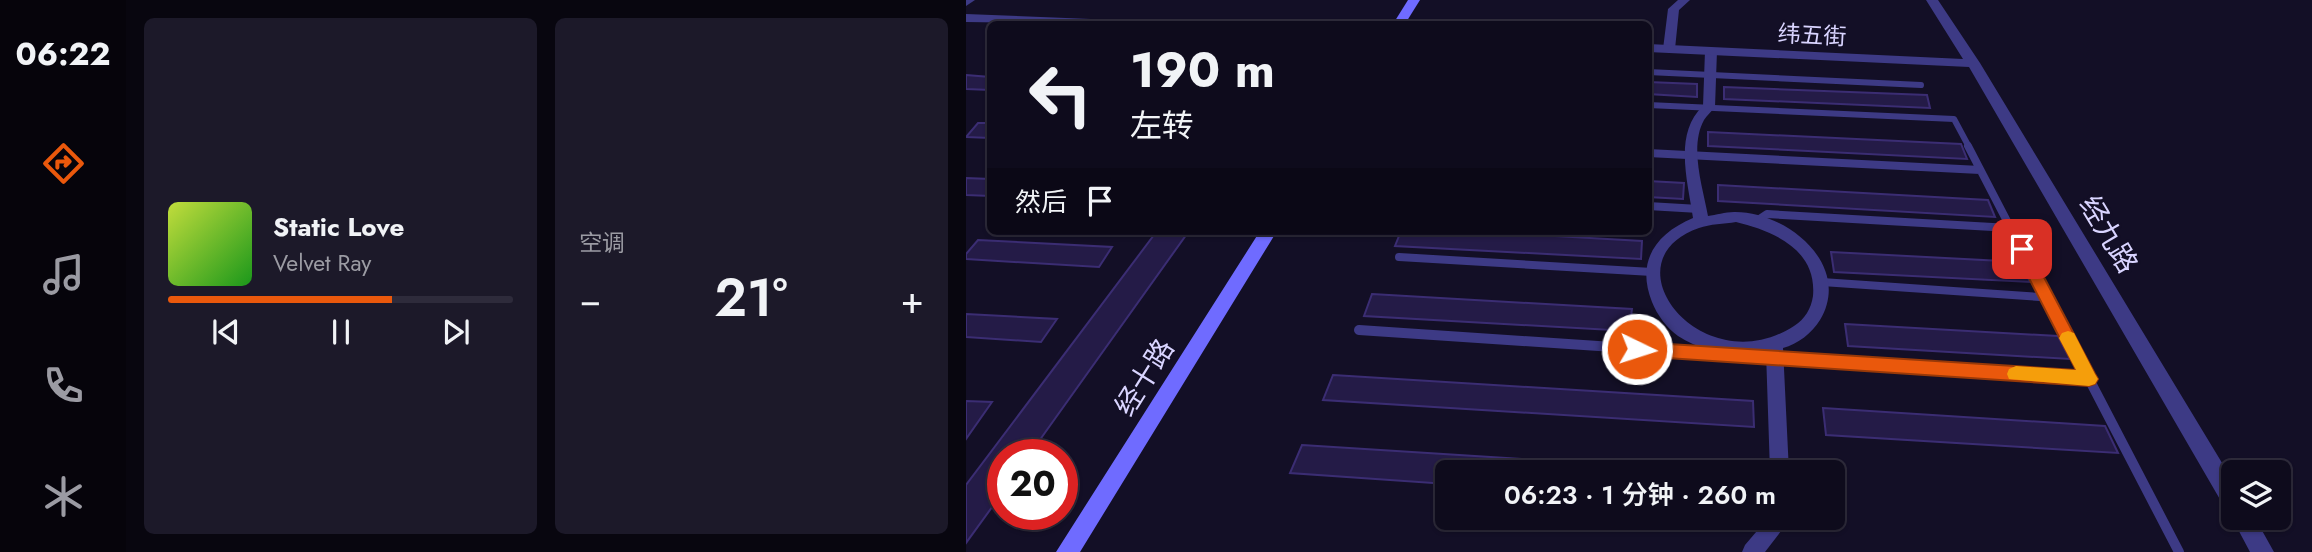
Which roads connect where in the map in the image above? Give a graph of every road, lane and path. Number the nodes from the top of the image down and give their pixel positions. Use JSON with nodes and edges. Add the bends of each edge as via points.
{"nodes":[{"id":1,"x":970,"y":0,"type":"edge"},
{"id":2,"x":1414,"y":0,"type":"edge"},
{"id":3,"x":1685,"y":0,"type":"edge"},
{"id":4,"x":1931,"y":0,"type":"edge"},
{"id":5,"x":966,"y":4,"type":"edge"},
{"id":6,"x":966,"y":18,"type":"edge"},
{"id":7,"x":1041,"y":21,"type":"edge"},
{"id":8,"x":1401,"y":21,"type":"edge"},
{"id":9,"x":1652,"y":48,"type":"edge"},
{"id":10,"x":1669,"y":49,"type":"junction"},
{"id":11,"x":1711,"y":51,"type":"junction"},
{"id":12,"x":1973,"y":63,"type":"junction"},
{"id":13,"x":1652,"y":72,"type":"edge"},
{"id":14,"x":1710,"y":75,"type":"junction"},
{"id":15,"x":1920,"y":85,"type":"dead end"},
{"id":16,"x":1652,"y":104,"type":"edge"},
{"id":17,"x":1709,"y":107,"type":"junction"},
{"id":18,"x":1652,"y":153,"type":"edge"},
{"id":19,"x":1692,"y":155,"type":"junction"},
{"id":20,"x":1980,"y":170,"type":"junction"},
{"id":21,"x":1652,"y":207,"type":"edge"},
{"id":22,"x":1700,"y":215,"type":"junction"},
{"id":23,"x":1758,"y":220,"type":"junction"},
{"id":24,"x":2010,"y":228,"type":"junction"},
{"id":25,"x":1266,"y":235,"type":"edge"},
{"id":26,"x":1399,"y":257,"type":"dead end"},
{"id":27,"x":1651,"y":272,"type":"junction"},
{"id":28,"x":1822,"y":282,"type":"junction"},
{"id":29,"x":2040,"y":298,"type":"dead end"},
{"id":30,"x":1359,"y":330,"type":"dead end"},
{"id":31,"x":1775,"y":351,"type":"junction"},
{"id":32,"x":2089,"y":379,"type":"junction"},
{"id":33,"x":1780,"y":460,"type":"edge"},
{"id":34,"x":2221,"y":481,"type":"edge"},
{"id":35,"x":1771,"y":530,"type":"edge"},
{"id":36,"x":2250,"y":530,"type":"edge"},
{"id":37,"x":1067,"y":552,"type":"edge"},
{"id":38,"x":1752,"y":552,"type":"edge"},
{"id":39,"x":2179,"y":552,"type":"edge"},
{"id":40,"x":2263,"y":552,"type":"edge"}],
"edges":[{"from":1,"to":5,"type":"street"},
{"from":2,"to":8,"type":"main road"},
{"from":3,"to":10,"type":"street","via":[[1674,9]]},
{"from":4,"to":12,"type":"street","name":"经九路"},
{"from":6,"to":7,"type":"street"},
{"from":9,"to":10,"type":"street","name":"纬五街"},
{"from":10,"to":11,"type":"street","name":"纬五街"},
{"from":11,"to":12,"type":"street","name":"纬五街"},
{"from":11,"to":14,"type":"street"},
{"from":12,"to":34,"type":"street","name":"经九路"},
{"from":13,"to":14,"type":"lane"},
{"from":14,"to":15,"type":"lane"},
{"from":14,"to":17,"type":"street"},
{"from":16,"to":17,"type":"lane"},
{"from":17,"to":19,"type":"street","via":[[1701,113],[1690,142]]},
{"from":17,"to":20,"type":"lane","via":[[1954,119]]},
{"from":18,"to":19,"type":"lane"},
{"from":19,"to":20,"type":"lane"},
{"from":19,"to":22,"type":"street"},
{"from":20,"to":24,"type":"lane"},
{"from":21,"to":22,"type":"lane"},
{"from":22,"to":23,"type":"street"},
{"from":22,"to":27,"type":"street","via":[[1663,244]]},
{"from":23,"to":24,"type":"lane","via":[[1767,214]]},
{"from":23,"to":28,"type":"street","via":[[1804,246]]},
{"from":24,"to":32,"type":"lane"},
{"from":25,"to":37,"type":"main road","name":"经十路"},
{"from":26,"to":27,"type":"lane"},
{"from":27,"to":31,"type":"street","via":[[1658,304],[1690,334],[1712,343]]},
{"from":28,"to":29,"type":"lane"},
{"from":28,"to":31,"type":"street","via":[[1820,305],[1810,321]]},
{"from":30,"to":31,"type":"lane"},
{"from":31,"to":32,"type":"lane"},
{"from":31,"to":33,"type":"street"},
{"from":32,"to":39,"type":"lane"},
{"from":35,"to":38,"type":"street"},
{"from":36,"to":40,"type":"street"}]}
